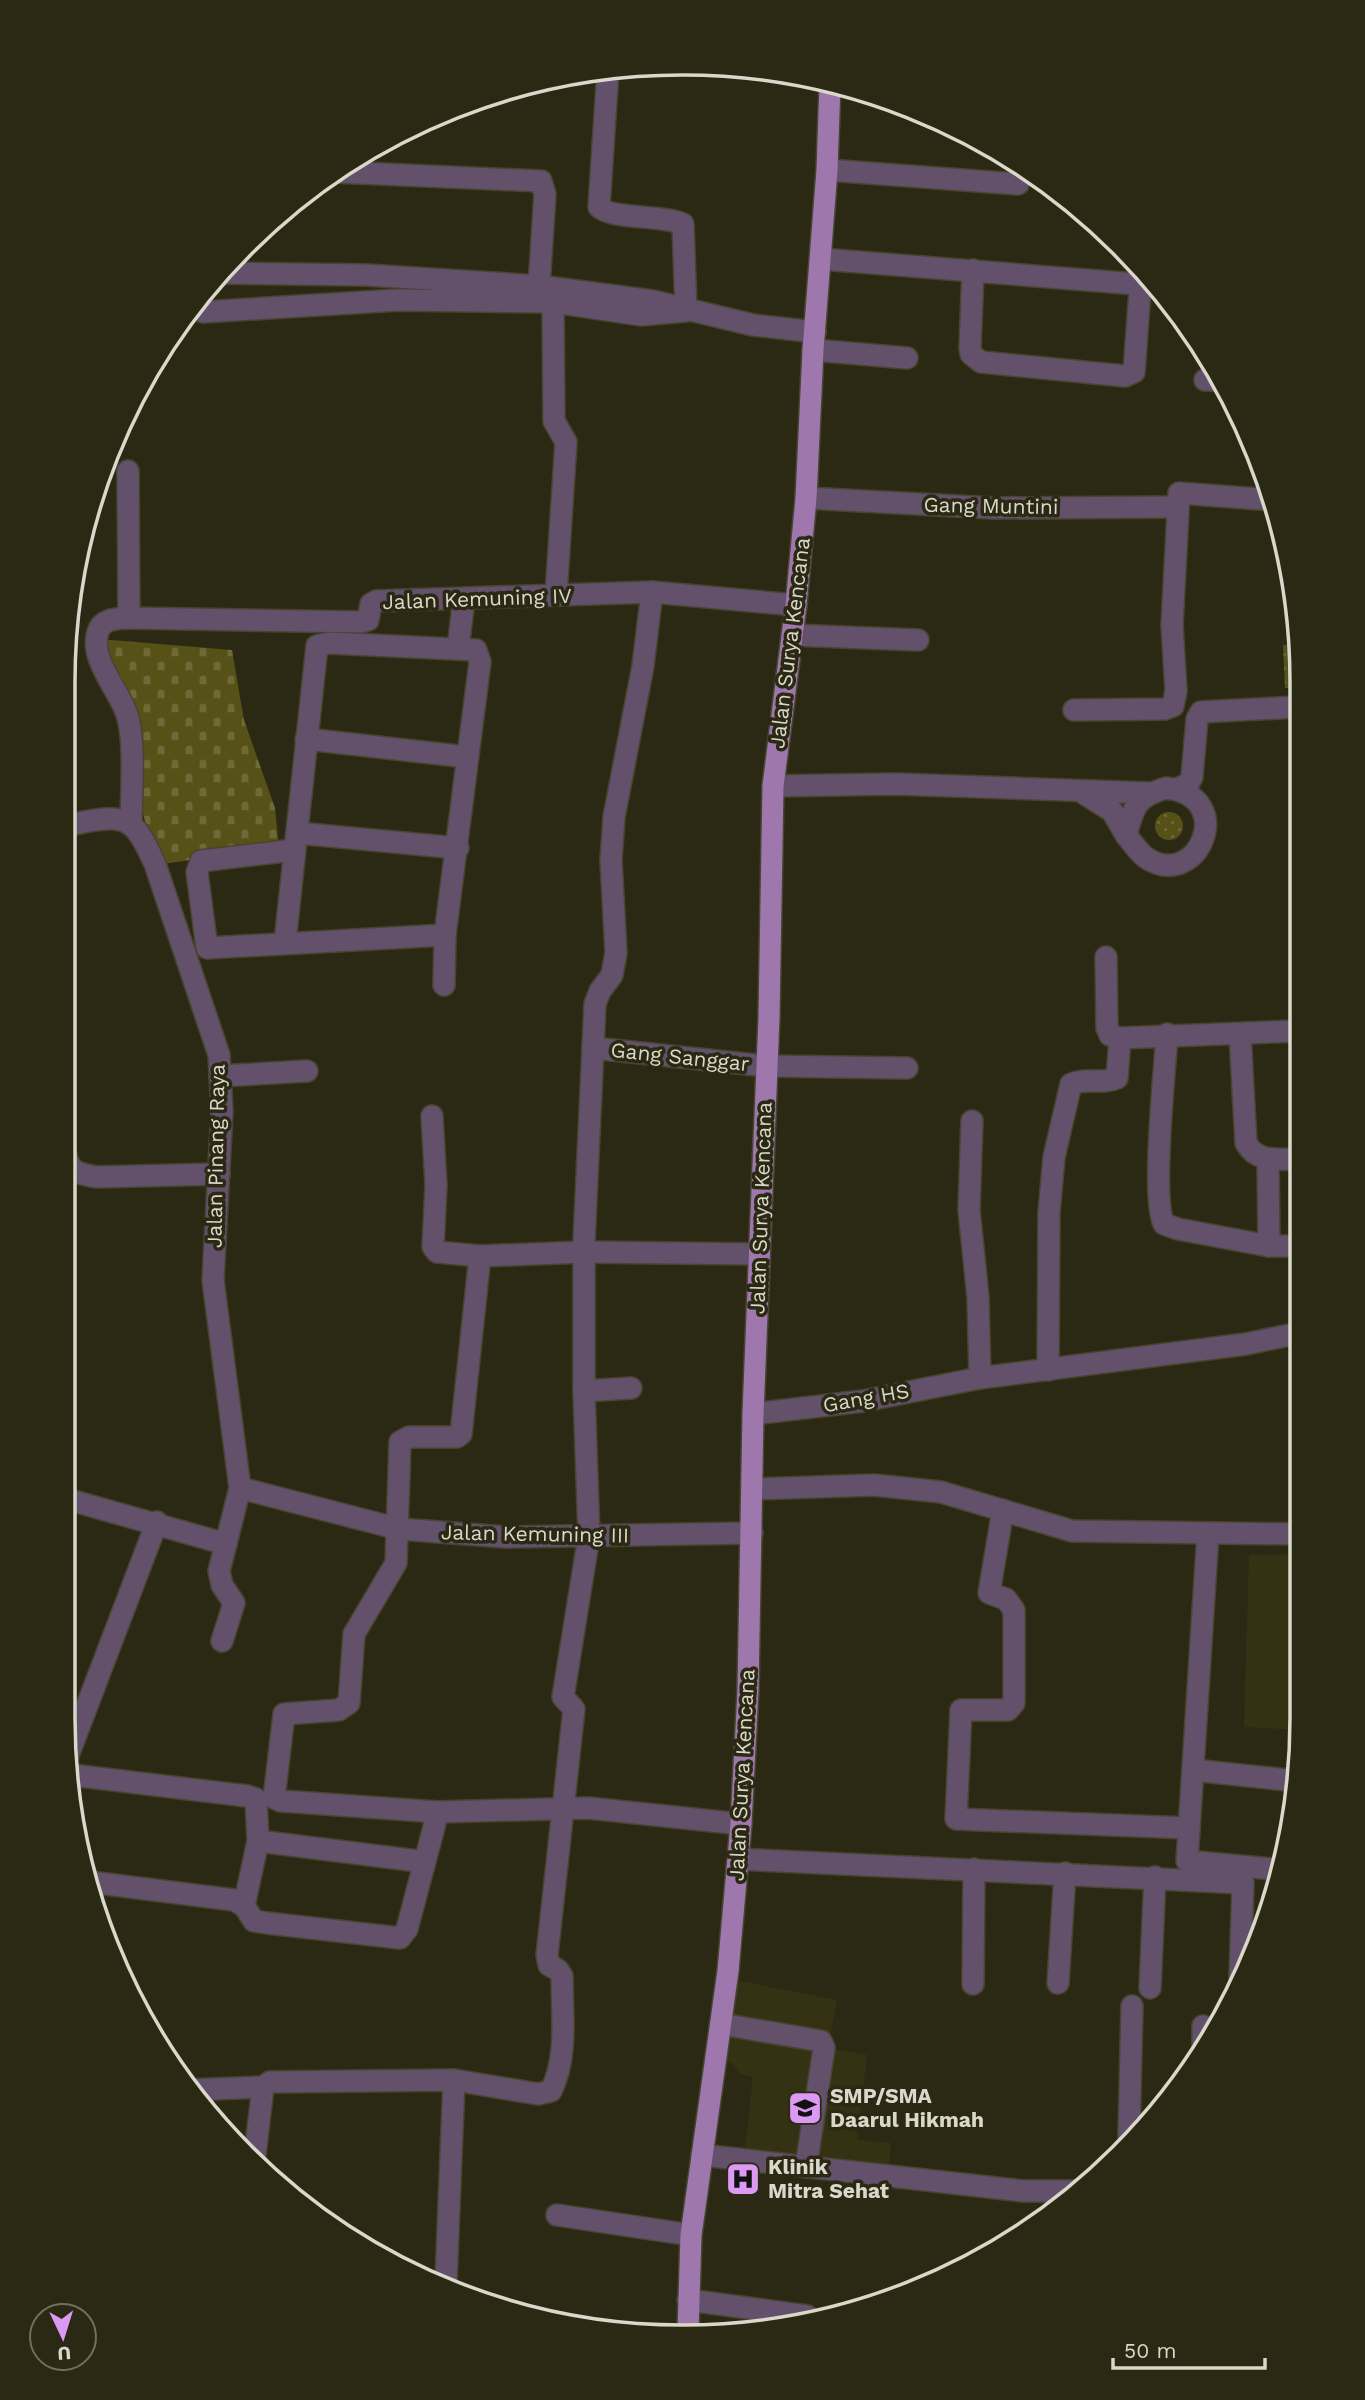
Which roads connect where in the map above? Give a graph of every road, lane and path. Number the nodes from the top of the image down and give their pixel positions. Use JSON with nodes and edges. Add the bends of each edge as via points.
{"nodes":[{"id":1,"x":607,"y":80,"type":"edge"},
{"id":2,"x":830,"y":94,"type":"edge"},
{"id":3,"x":827,"y":170,"type":"junction"},
{"id":4,"x":353,"y":173,"type":"edge"},
{"id":5,"x":1018,"y":184,"type":"dead end"},
{"id":6,"x":821,"y":259,"type":"junction"},
{"id":7,"x":973,"y":270,"type":"junction"},
{"id":8,"x":234,"y":273,"type":"edge"},
{"id":9,"x":546,"y":294,"type":"junction"},
{"id":10,"x":686,"y":311,"type":"junction"},
{"id":11,"x":203,"y":313,"type":"dead end"},
{"id":12,"x":814,"y":341,"type":"junction"},
{"id":13,"x":906,"y":358,"type":"dead end"},
{"id":14,"x":128,"y":471,"type":"dead end"},
{"id":15,"x":806,"y":498,"type":"junction"},
{"id":16,"x":1262,"y":499,"type":"edge"},
{"id":17,"x":1177,"y":507,"type":"junction"},
{"id":18,"x":652,"y":592,"type":"junction"},
{"id":19,"x":556,"y":595,"type":"junction"},
{"id":20,"x":464,"y":599,"type":"junction"},
{"id":21,"x":796,"y":604,"type":"junction"},
{"id":22,"x":129,"y":618,"type":"junction"},
{"id":23,"x":792,"y":635,"type":"junction"},
{"id":24,"x":918,"y":640,"type":"dead end"},
{"id":25,"x":458,"y":648,"type":"junction"},
{"id":26,"x":1290,"y":707,"type":"edge"},
{"id":27,"x":1074,"y":710,"type":"dead end"},
{"id":28,"x":306,"y":738,"type":"junction"},
{"id":29,"x":467,"y":757,"type":"junction"},
{"id":30,"x":774,"y":786,"type":"junction"},
{"id":31,"x":1177,"y":789,"type":"junction"},
{"id":32,"x":1066,"y":792,"type":"junction"},
{"id":33,"x":1149,"y":793,"type":"junction"},
{"id":34,"x":75,"y":824,"type":"edge"},
{"id":35,"x":131,"y":825,"type":"junction"},
{"id":36,"x":1126,"y":835,"type":"junction"},
{"id":37,"x":295,"y":841,"type":"junction"},
{"id":38,"x":458,"y":848,"type":"junction"},
{"id":39,"x":445,"y":935,"type":"junction"},
{"id":40,"x":285,"y":942,"type":"junction"},
{"id":41,"x":1106,"y":957,"type":"dead end"},
{"id":42,"x":444,"y":985,"type":"dead end"},
{"id":43,"x":1290,"y":1031,"type":"edge"},
{"id":44,"x":1167,"y":1034,"type":"junction"},
{"id":45,"x":1240,"y":1034,"type":"junction"},
{"id":46,"x":1120,"y":1038,"type":"junction"},
{"id":47,"x":593,"y":1048,"type":"junction"},
{"id":48,"x":766,"y":1066,"type":"junction"},
{"id":49,"x":907,"y":1068,"type":"dead end"},
{"id":50,"x":307,"y":1071,"type":"dead end"},
{"id":51,"x":220,"y":1076,"type":"junction"},
{"id":52,"x":432,"y":1116,"type":"dead end"},
{"id":53,"x":972,"y":1121,"type":"dead end"},
{"id":54,"x":1268,"y":1159,"type":"junction"},
{"id":55,"x":1290,"y":1159,"type":"edge"},
{"id":56,"x":75,"y":1171,"type":"edge"},
{"id":57,"x":219,"y":1174,"type":"junction"},
{"id":58,"x":1269,"y":1246,"type":"junction"},
{"id":59,"x":1290,"y":1246,"type":"edge"},
{"id":60,"x":584,"y":1252,"type":"junction"},
{"id":61,"x":758,"y":1254,"type":"junction"},
{"id":62,"x":480,"y":1256,"type":"junction"},
{"id":63,"x":1290,"y":1335,"type":"edge"},
{"id":64,"x":1048,"y":1370,"type":"junction"},
{"id":65,"x":979,"y":1378,"type":"junction"},
{"id":66,"x":631,"y":1388,"type":"dead end"},
{"id":67,"x":584,"y":1391,"type":"junction"},
{"id":68,"x":752,"y":1414,"type":"junction"},
{"id":69,"x":240,"y":1488,"type":"junction"},
{"id":70,"x":753,"y":1489,"type":"junction"},
{"id":71,"x":75,"y":1501,"type":"edge"},
{"id":72,"x":1003,"y":1510,"type":"junction"},
{"id":73,"x":157,"y":1522,"type":"junction"},
{"id":74,"x":399,"y":1529,"type":"junction"},
{"id":75,"x":752,"y":1533,"type":"junction"},
{"id":76,"x":1208,"y":1533,"type":"junction"},
{"id":77,"x":1290,"y":1534,"type":"edge"},
{"id":78,"x":589,"y":1536,"type":"junction"},
{"id":79,"x":226,"y":1544,"type":"junction"},
{"id":80,"x":222,"y":1641,"type":"dead end"},
{"id":81,"x":76,"y":1735,"type":"edge"},
{"id":82,"x":1193,"y":1770,"type":"junction"},
{"id":83,"x":78,"y":1776,"type":"edge"},
{"id":84,"x":1286,"y":1780,"type":"edge"},
{"id":85,"x":562,"y":1809,"type":"junction"},
{"id":86,"x":438,"y":1812,"type":"junction"},
{"id":87,"x":741,"y":1824,"type":"junction"},
{"id":88,"x":1188,"y":1828,"type":"junction"},
{"id":89,"x":258,"y":1841,"type":"junction"},
{"id":90,"x":738,"y":1859,"type":"junction"},
{"id":91,"x":418,"y":1861,"type":"dead end"},
{"id":92,"x":974,"y":1869,"type":"junction"},
{"id":93,"x":1270,"y":1869,"type":"edge"},
{"id":94,"x":1065,"y":1872,"type":"junction"},
{"id":95,"x":1155,"y":1877,"type":"junction"},
{"id":96,"x":98,"y":1883,"type":"edge"},
{"id":97,"x":244,"y":1906,"type":"junction"},
{"id":98,"x":1241,"y":1957,"type":"edge"},
{"id":99,"x":1058,"y":1983,"type":"dead end"},
{"id":100,"x":973,"y":1984,"type":"dead end"},
{"id":101,"x":1150,"y":1987,"type":"dead end"},
{"id":102,"x":1132,"y":2006,"type":"dead end"},
{"id":103,"x":720,"y":2024,"type":"junction"},
{"id":104,"x":454,"y":2080,"type":"junction"},
{"id":105,"x":263,"y":2087,"type":"junction"},
{"id":106,"x":203,"y":2089,"type":"edge"},
{"id":107,"x":1129,"y":2129,"type":"edge"},
{"id":108,"x":256,"y":2149,"type":"edge"},
{"id":109,"x":702,"y":2155,"type":"junction"},
{"id":110,"x":806,"y":2167,"type":"junction"},
{"id":111,"x":1061,"y":2191,"type":"edge"},
{"id":112,"x":558,"y":2215,"type":"dead end"},
{"id":113,"x":691,"y":2235,"type":"junction"},
{"id":114,"x":446,"y":2277,"type":"edge"},
{"id":115,"x":688,"y":2300,"type":"junction"},
{"id":116,"x":794,"y":2314,"type":"edge"},
{"id":117,"x":688,"y":2325,"type":"edge"}],
"edges":[{"from":1,"to":10,"type":"street","via":[[598,207],[605,212],[683,224]]},
{"from":2,"to":3,"type":"main road","name":"Jalan Surya Kencana"},
{"from":3,"to":5,"type":"street"},
{"from":3,"to":6,"type":"main road","name":"Jalan Surya Kencana"},
{"from":4,"to":9,"type":"street","via":[[541,181]]},
{"from":6,"to":7,"type":"street"},
{"from":6,"to":12,"type":"main road","name":"Jalan Surya Kencana"},
{"from":7,"to":7,"type":"street","via":[[970,348],[981,362],[1125,376],[1134,372],[1137,284]]},
{"from":8,"to":9,"type":"street","via":[[368,275]]},
{"from":9,"to":10,"type":"street","via":[[653,301]]},
{"from":9,"to":11,"type":"street"},
{"from":9,"to":19,"type":"street","via":[[554,421],[566,442]]},
{"from":10,"to":12,"type":"street"},
{"from":12,"to":13,"type":"street"},
{"from":12,"to":15,"type":"main road","name":"Jalan Surya Kencana"},
{"from":14,"to":22,"type":"street"},
{"from":15,"to":17,"type":"street","name":"Gang Muntini","via":[[994,508]]},
{"from":15,"to":21,"type":"main road","name":"Jalan Surya Kencana"},
{"from":16,"to":17,"type":"street","via":[[1180,493]]},
{"from":17,"to":27,"type":"street","via":[[1173,706]]},
{"from":18,"to":19,"type":"street","name":"Jalan Kemuning IV"},
{"from":18,"to":21,"type":"street","name":"Jalan Kemuning IV"},
{"from":18,"to":47,"type":"street","via":[[614,817],[611,860],[617,953],[612,975],[595,1004]]},
{"from":19,"to":20,"type":"street","name":"Jalan Kemuning IV"},
{"from":20,"to":22,"type":"street","name":"Jalan Kemuning IV","via":[[376,601],[368,620],[361,622]]},
{"from":20,"to":25,"type":"street"},
{"from":21,"to":23,"type":"main road","name":"Jalan Surya Kencana"},
{"from":22,"to":35,"type":"street","via":[[102,624],[96,646],[128,715]]},
{"from":23,"to":24,"type":"street"},
{"from":23,"to":30,"type":"main road","name":"Jalan Surya Kencana"},
{"from":25,"to":28,"type":"street","via":[[320,644],[314,655]]},
{"from":25,"to":29,"type":"street","via":[[476,650],[480,655]]},
{"from":26,"to":31,"type":"street","via":[[1201,712],[1192,777]]},
{"from":28,"to":29,"type":"street"},
{"from":28,"to":37,"type":"street"},
{"from":29,"to":38,"type":"street"},
{"from":30,"to":32,"type":"street","via":[[896,784]]},
{"from":30,"to":48,"type":"main road","name":"Jalan Surya Kencana"},
{"from":31,"to":33,"type":"street"},
{"from":31,"to":36,"type":"street","via":[[1195,800],[1206,819],[1204,840],[1191,858],[1159,864],[1140,853]]},
{"from":32,"to":33,"type":"street"},
{"from":32,"to":36,"type":"street","via":[[1101,801],[1121,822]]},
{"from":33,"to":36,"type":"street","via":[[1132,812]]},
{"from":34,"to":35,"type":"street","via":[[108,820]]},
{"from":35,"to":51,"type":"street","name":"Jalan Pinang Raya","via":[[155,864],[219,1055]]},
{"from":37,"to":38,"type":"street"},
{"from":37,"to":40,"type":"street"},
{"from":37,"to":40,"type":"street","via":[[204,861],[198,869],[207,948]]},
{"from":38,"to":39,"type":"street"},
{"from":39,"to":40,"type":"street"},
{"from":39,"to":42,"type":"street"},
{"from":41,"to":46,"type":"street","via":[[1107,1028]]},
{"from":43,"to":45,"type":"street"},
{"from":44,"to":45,"type":"street"},
{"from":44,"to":46,"type":"street"},
{"from":44,"to":58,"type":"street","via":[[1159,1172],[1164,1224]]},
{"from":45,"to":54,"type":"street","via":[[1246,1143],[1251,1153]]},
{"from":46,"to":64,"type":"street","via":[[1116,1078],[1079,1080],[1071,1084],[1065,1100],[1049,1213]]},
{"from":47,"to":48,"type":"street","name":"Gang Sanggar"},
{"from":47,"to":60,"type":"street"},
{"from":48,"to":49,"type":"street","name":"Gang Sanggar"},
{"from":48,"to":61,"type":"main road","name":"Jalan Surya Kencana"},
{"from":50,"to":51,"type":"street"},
{"from":51,"to":57,"type":"street","name":"Jalan Pinang Raya"},
{"from":52,"to":62,"type":"street","via":[[433,1249]]},
{"from":53,"to":65,"type":"street","via":[[970,1210]]},
{"from":54,"to":55,"type":"street"},
{"from":54,"to":58,"type":"street"},
{"from":56,"to":57,"type":"street","via":[[97,1177]]},
{"from":57,"to":69,"type":"street","name":"Jalan Pinang Raya","via":[[213,1280]]},
{"from":58,"to":59,"type":"street"},
{"from":60,"to":61,"type":"street"},
{"from":60,"to":62,"type":"street"},
{"from":60,"to":67,"type":"street"},
{"from":61,"to":68,"type":"main road","name":"Jalan Surya Kencana"},
{"from":62,"to":74,"type":"street","via":[[461,1434],[409,1437],[400,1442]]},
{"from":63,"to":64,"type":"street","name":"Gang HS"},
{"from":64,"to":65,"type":"street","name":"Gang HS"},
{"from":65,"to":68,"type":"street","name":"Gang HS","via":[[863,1401]]},
{"from":66,"to":67,"type":"street"},
{"from":67,"to":78,"type":"street"},
{"from":68,"to":70,"type":"main road","name":"Jalan Surya Kencana"},
{"from":69,"to":74,"type":"street","name":"Jalan Kemuning III"},
{"from":69,"to":79,"type":"street"},
{"from":70,"to":72,"type":"street","via":[[903,1487],[941,1492]]},
{"from":70,"to":75,"type":"main road","name":"Jalan Surya Kencana"},
{"from":71,"to":73,"type":"street"},
{"from":72,"to":76,"type":"street","via":[[1072,1531]]},
{"from":72,"to":88,"type":"street","via":[[989,1593],[1006,1599],[1014,1610],[1014,1703],[1008,1710],[961,1710],[956,1819]]},
{"from":73,"to":79,"type":"street"},
{"from":73,"to":81,"type":"street"},
{"from":74,"to":78,"type":"street","name":"Jalan Kemuning III","via":[[506,1537]]},
{"from":74,"to":86,"type":"street","via":[[393,1573],[354,1634],[347,1707],[284,1714],[273,1794],[281,1801]]},
{"from":75,"to":78,"type":"street","name":"Jalan Kemuning III"},
{"from":75,"to":87,"type":"main road","name":"Jalan Surya Kencana"},
{"from":76,"to":77,"type":"street"},
{"from":76,"to":82,"type":"street"},
{"from":78,"to":85,"type":"street","via":[[563,1697],[574,1709]]},
{"from":79,"to":80,"type":"street","via":[[219,1578],[234,1602]]},
{"from":82,"to":84,"type":"street"},
{"from":82,"to":88,"type":"street"},
{"from":83,"to":89,"type":"street","via":[[252,1797],[257,1804]]},
{"from":85,"to":86,"type":"street"},
{"from":85,"to":87,"type":"street"},
{"from":85,"to":104,"type":"street","via":[[547,1955],[549,1965],[562,1976],[562,2053],[556,2082],[551,2091],[538,2094]]},
{"from":86,"to":97,"type":"street","via":[[402,1937],[254,1921]]},
{"from":87,"to":90,"type":"main road","name":"Jalan Surya Kencana"},
{"from":88,"to":93,"type":"street","via":[[1187,1861]]},
{"from":89,"to":91,"type":"street"},
{"from":89,"to":97,"type":"street"},
{"from":90,"to":92,"type":"street"},
{"from":90,"to":103,"type":"main road","name":"Jalan Surya Kencana"},
{"from":92,"to":94,"type":"street"},
{"from":92,"to":100,"type":"street"},
{"from":94,"to":95,"type":"street"},
{"from":94,"to":99,"type":"street"},
{"from":95,"to":98,"type":"street","via":[[1243,1883]]},
{"from":95,"to":101,"type":"street"},
{"from":96,"to":97,"type":"street","via":[[218,1897]]},
{"from":102,"to":107,"type":"street"},
{"from":103,"to":109,"type":"main road","name":"Jalan Surya Kencana"},
{"from":103,"to":110,"type":"street","via":[[821,2041],[824,2048]]},
{"from":104,"to":105,"type":"street","via":[[270,2082]]},
{"from":104,"to":114,"type":"street"},
{"from":105,"to":106,"type":"street"},
{"from":105,"to":108,"type":"street"},
{"from":109,"to":110,"type":"street"},
{"from":109,"to":113,"type":"main road","name":"Jalan Surya Kencana"},
{"from":110,"to":111,"type":"street"},
{"from":112,"to":113,"type":"street"},
{"from":113,"to":115,"type":"main road","name":"Jalan Surya Kencana"},
{"from":115,"to":116,"type":"street"},
{"from":115,"to":117,"type":"main road","name":"Jalan Surya Kencana"}]}
